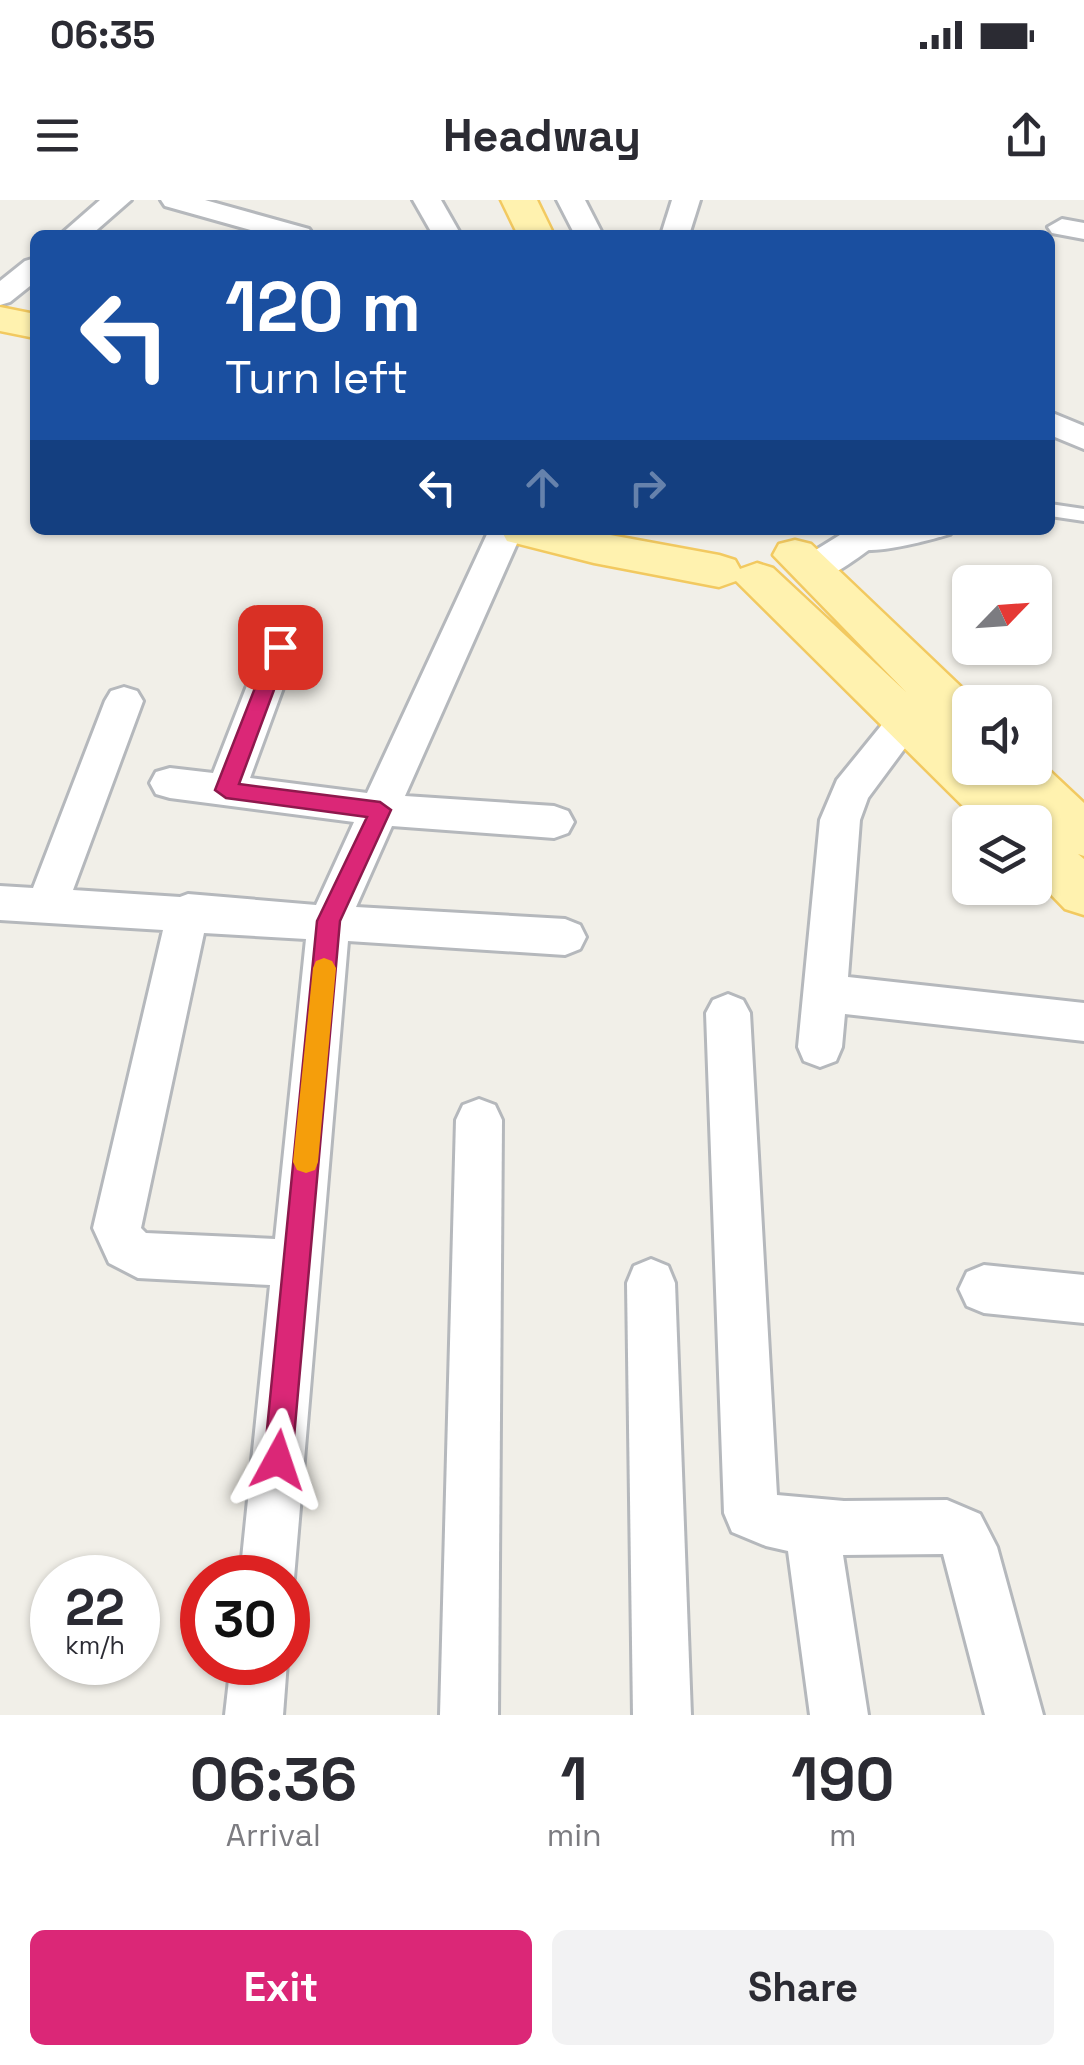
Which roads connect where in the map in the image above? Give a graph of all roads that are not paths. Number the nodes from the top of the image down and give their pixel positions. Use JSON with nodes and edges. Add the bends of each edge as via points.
{"nodes":[{"id":1,"x":117,"y":200,"type":"edge"},
{"id":2,"x":176,"y":200,"type":"edge"},
{"id":3,"x":427,"y":200,"type":"edge"},
{"id":4,"x":519,"y":200,"type":"edge"},
{"id":5,"x":571,"y":200,"type":"edge"},
{"id":6,"x":686,"y":200,"type":"edge"},
{"id":7,"x":222,"y":214,"type":"junction"},
{"id":8,"x":80,"y":230,"type":"edge"},
{"id":9,"x":204,"y":230,"type":"edge"},
{"id":10,"x":281,"y":230,"type":"edge"},
{"id":11,"x":444,"y":230,"type":"edge"},
{"id":12,"x":534,"y":230,"type":"edge"},
{"id":13,"x":586,"y":230,"type":"edge"},
{"id":14,"x":677,"y":230,"type":"edge"},
{"id":15,"x":30,"y":271,"type":"edge"},
{"id":16,"x":0,"y":296,"type":"edge"},
{"id":17,"x":0,"y":319,"type":"edge"},
{"id":18,"x":30,"y":325,"type":"edge"},
{"id":19,"x":1055,"y":424,"type":"edge"},
{"id":20,"x":1084,"y":439,"type":"edge"},
{"id":21,"x":1055,"y":511,"type":"edge"},
{"id":22,"x":1084,"y":515,"type":"edge"},
{"id":23,"x":504,"y":535,"type":"edge"},
{"id":24,"x":543,"y":535,"type":"edge"},
{"id":25,"x":926,"y":535,"type":"edge"},
{"id":26,"x":862,"y":537,"type":"edge"},
{"id":27,"x":762,"y":556,"type":"edge"},
{"id":28,"x":280,"y":647,"type":"dead end"},
{"id":29,"x":124,"y":700,"type":"dead end"},
{"id":30,"x":952,"y":709,"type":"edge"},
{"id":31,"x":906,"y":722,"type":"junction"},
{"id":32,"x":170,"y":783,"type":"dead end"},
{"id":33,"x":1032,"y":785,"type":"edge"},
{"id":34,"x":226,"y":790,"type":"junction"},
{"id":35,"x":994,"y":805,"type":"edge"},
{"id":36,"x":380,"y":810,"type":"junction"},
{"id":37,"x":554,"y":822,"type":"dead end"},
{"id":38,"x":1084,"y":835,"type":"edge"},
{"id":39,"x":1052,"y":862,"type":"edge"},
{"id":40,"x":1084,"y":894,"type":"edge"},
{"id":41,"x":0,"y":903,"type":"edge"},
{"id":42,"x":47,"y":905,"type":"junction"},
{"id":43,"x":188,"y":911,"type":"junction"},
{"id":44,"x":328,"y":921,"type":"junction"},
{"id":45,"x":564,"y":937,"type":"dead end"},
{"id":46,"x":825,"y":993,"type":"junction"},
{"id":47,"x":728,"y":1013,"type":"dead end"},
{"id":48,"x":1084,"y":1022,"type":"edge"},
{"id":49,"x":820,"y":1047,"type":"dead end"},
{"id":50,"x":480,"y":1120,"type":"dead end"},
{"id":51,"x":296,"y":1263,"type":"junction"},
{"id":52,"x":651,"y":1283,"type":"dead end"},
{"id":53,"x":984,"y":1289,"type":"dead end"},
{"id":54,"x":1084,"y":1299,"type":"edge"},
{"id":55,"x":812,"y":1526,"type":"junction"},
{"id":56,"x":269,"y":1555,"type":"edge"},
{"id":57,"x":257,"y":1685,"type":"edge"},
{"id":58,"x":254,"y":1715,"type":"edge"},
{"id":59,"x":469,"y":1715,"type":"edge"},
{"id":60,"x":662,"y":1715,"type":"edge"},
{"id":61,"x":839,"y":1715,"type":"edge"},
{"id":62,"x":1014,"y":1715,"type":"edge"}],
"edges":[{"from":1,"to":8,"type":"street"},
{"from":2,"to":7,"type":"street"},
{"from":3,"to":11,"type":"street"},
{"from":4,"to":12,"type":"main road"},
{"from":5,"to":13,"type":"street"},
{"from":6,"to":14,"type":"street"},
{"from":7,"to":9,"type":"street"},
{"from":7,"to":10,"type":"street"},
{"from":15,"to":16,"type":"street"},
{"from":17,"to":18,"type":"main road"},
{"from":19,"to":20,"type":"street"},
{"from":21,"to":22,"type":"lane"},
{"from":23,"to":36,"type":"street"},
{"from":24,"to":27,"type":"main road","via":[[594,548]]},
{"from":25,"to":26,"type":"lane"},
{"from":26,"to":27,"type":"street"},
{"from":27,"to":30,"type":"main road"},
{"from":27,"to":31,"type":"main road"},
{"from":28,"to":34,"type":"street"},
{"from":29,"to":42,"type":"street"},
{"from":31,"to":35,"type":"main road"},
{"from":31,"to":46,"type":"street","via":[[844,805]]},
{"from":32,"to":34,"type":"street"},
{"from":33,"to":38,"type":"main road"},
{"from":34,"to":36,"type":"street"},
{"from":36,"to":37,"type":"street"},
{"from":36,"to":44,"type":"street"},
{"from":39,"to":40,"type":"main road"},
{"from":41,"to":42,"type":"street"},
{"from":42,"to":43,"type":"street"},
{"from":43,"to":44,"type":"street"},
{"from":43,"to":51,"type":"street","via":[[118,1228],[121,1242],[144,1256]]},
{"from":44,"to":45,"type":"street"},
{"from":44,"to":51,"type":"street"},
{"from":46,"to":48,"type":"street"},
{"from":46,"to":49,"type":"street"},
{"from":47,"to":55,"type":"street","via":[[748,1502],[760,1520]]},
{"from":50,"to":59,"type":"street"},
{"from":51,"to":56,"type":"street"},
{"from":52,"to":60,"type":"street"},
{"from":53,"to":54,"type":"street"},
{"from":55,"to":61,"type":"street"},
{"from":55,"to":62,"type":"street","via":[[947,1527],[961,1533]]},
{"from":57,"to":58,"type":"street"}]}
